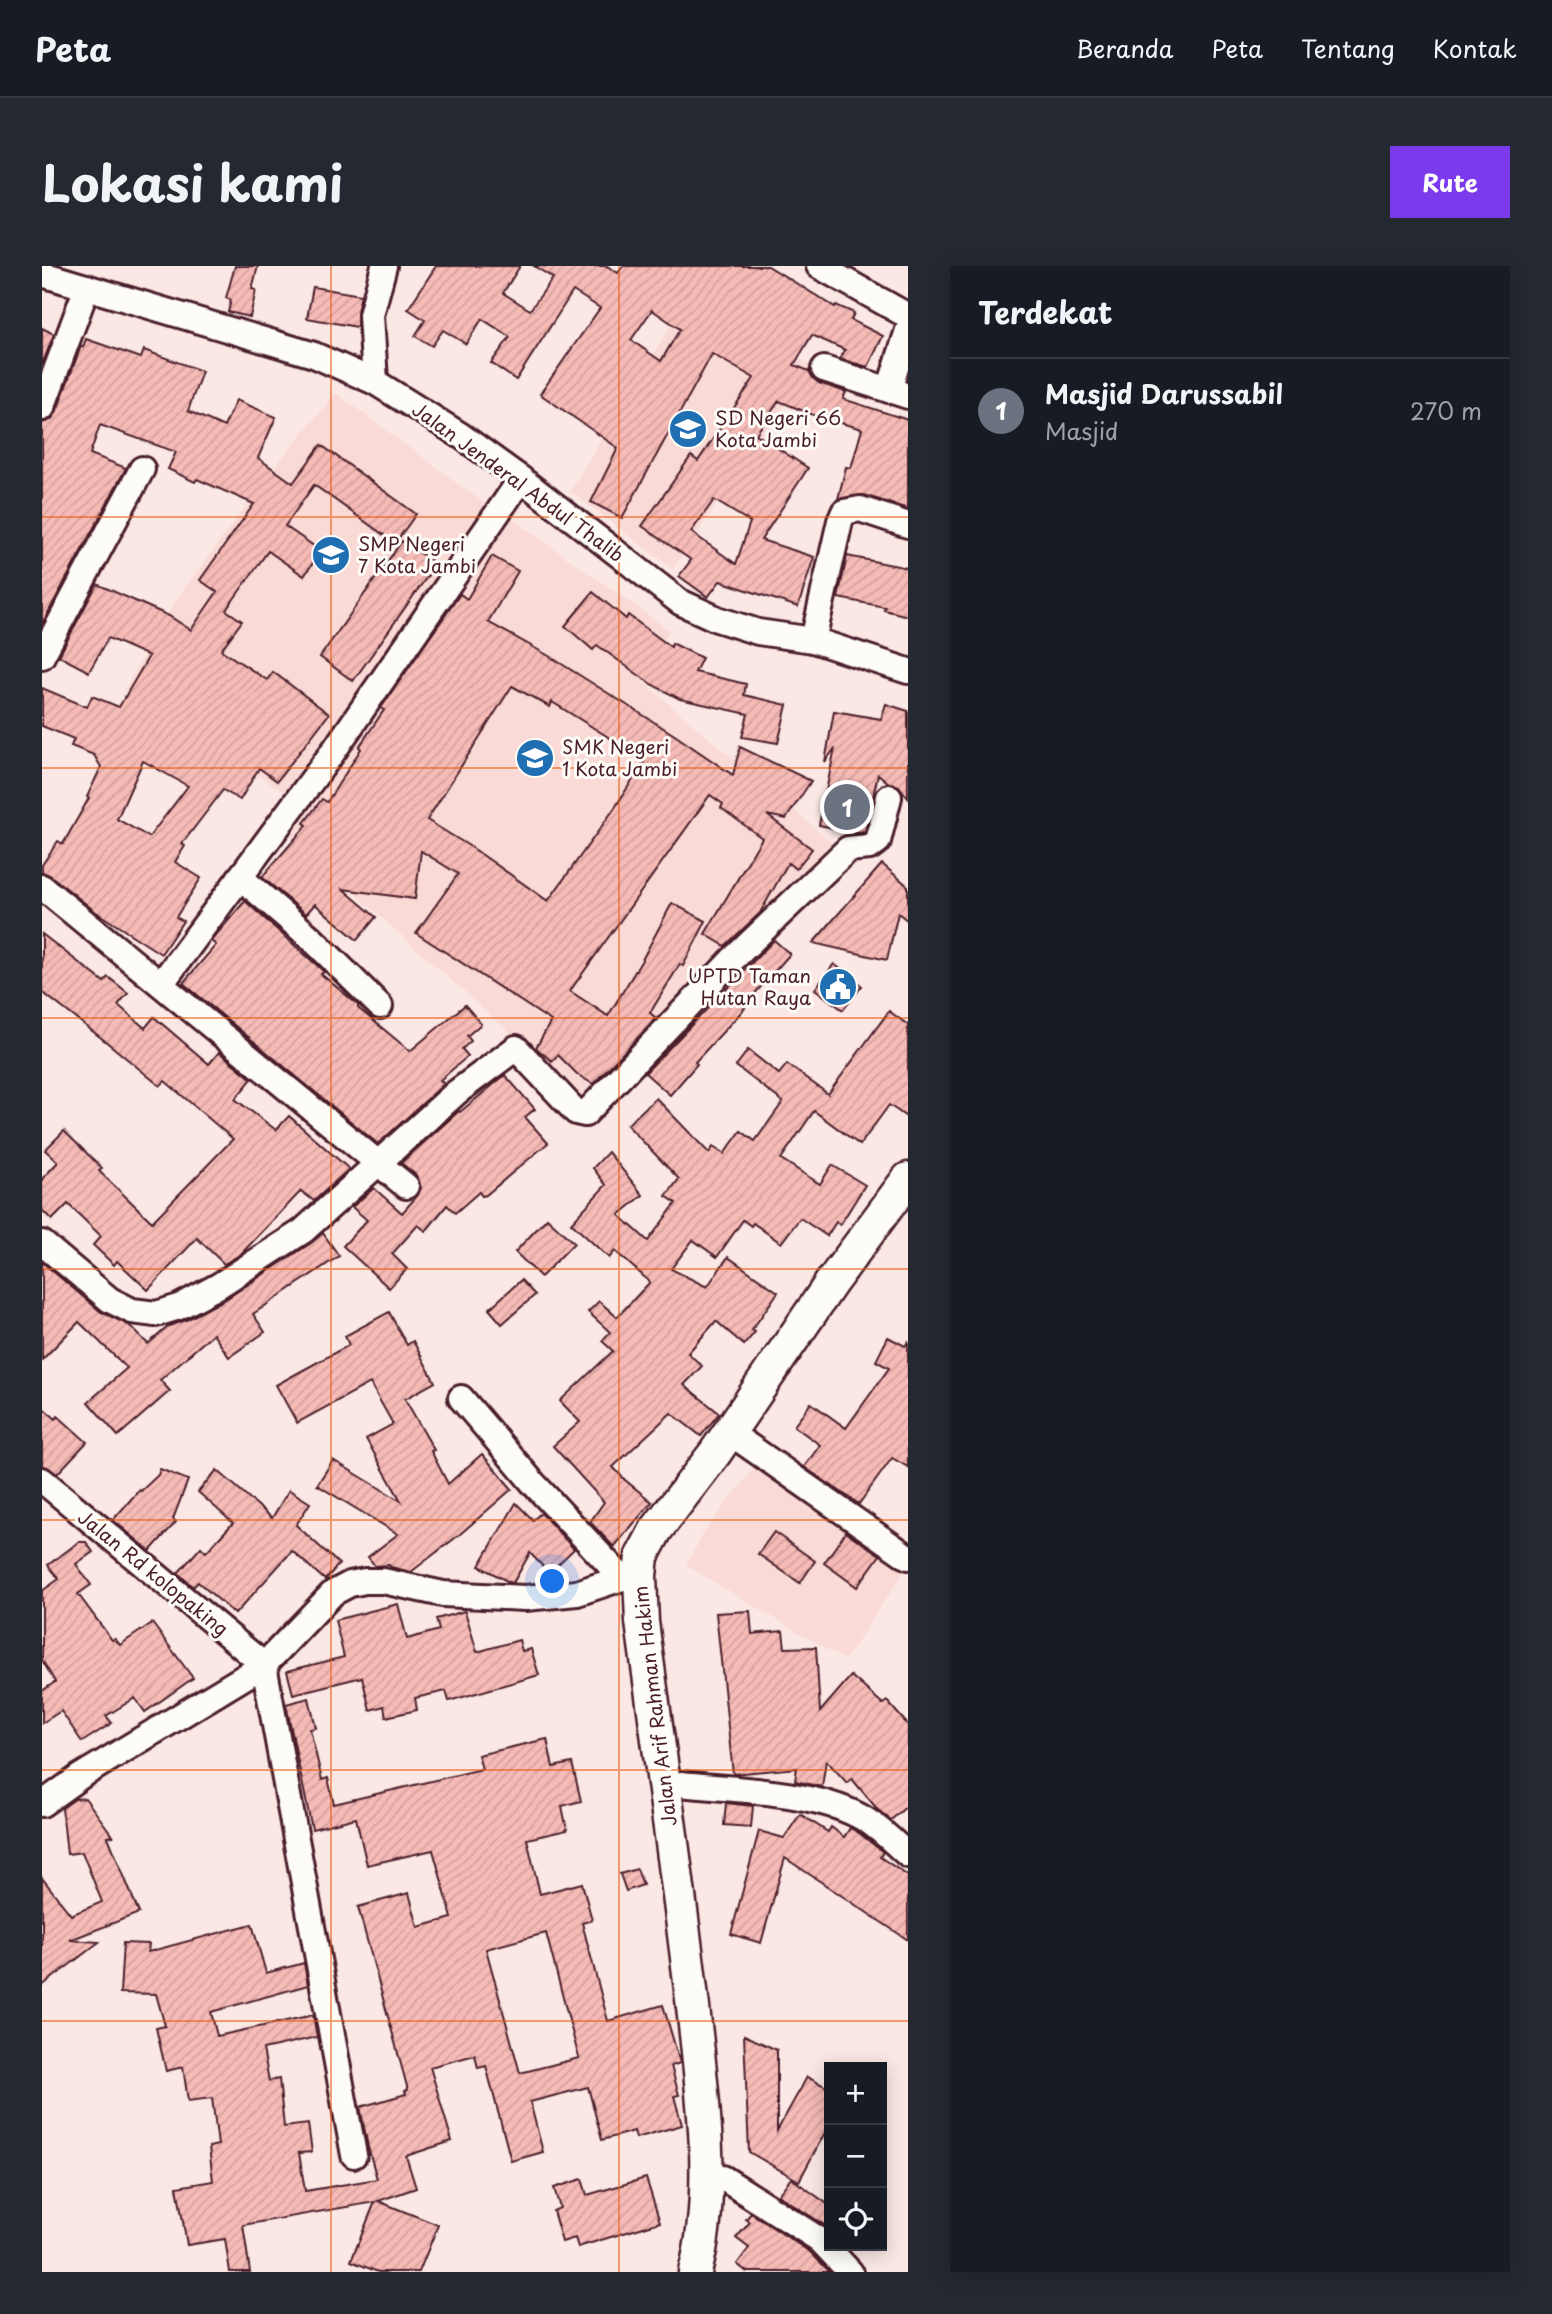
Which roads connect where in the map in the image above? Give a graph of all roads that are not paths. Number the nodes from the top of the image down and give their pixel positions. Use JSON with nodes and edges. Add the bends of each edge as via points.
{"nodes":[{"id":1,"x":384,"y":266,"type":"edge"},
{"id":2,"x":819,"y":266,"type":"edge"},
{"id":3,"x":65,"y":277,"type":"edge"},
{"id":4,"x":908,"y":316,"type":"edge"},
{"id":5,"x":908,"y":330,"type":"edge"},
{"id":6,"x":824,"y":369,"type":"dead end"},
{"id":7,"x":375,"y":382,"type":"junction"},
{"id":8,"x":899,"y":393,"type":"edge"},
{"id":9,"x":42,"y":408,"type":"edge"},
{"id":10,"x":142,"y":469,"type":"dead end"},
{"id":11,"x":521,"y":480,"type":"junction"},
{"id":12,"x":908,"y":524,"type":"edge"},
{"id":13,"x":813,"y":640,"type":"junction"},
{"id":14,"x":42,"y":656,"type":"edge"},
{"id":15,"x":908,"y":671,"type":"edge"},
{"id":16,"x":889,"y":797,"type":"dead end"},
{"id":17,"x":240,"y":877,"type":"junction"},
{"id":18,"x":42,"y":887,"type":"edge"},
{"id":19,"x":160,"y":984,"type":"junction"},
{"id":20,"x":380,"y":1006,"type":"dead end"},
{"id":21,"x":379,"y":1163,"type":"junction"},
{"id":22,"x":908,"y":1179,"type":"edge"},
{"id":23,"x":405,"y":1186,"type":"dead end"},
{"id":24,"x":908,"y":1208,"type":"edge"},
{"id":25,"x":42,"y":1243,"type":"edge"},
{"id":26,"x":461,"y":1398,"type":"dead end"},
{"id":27,"x":729,"y":1452,"type":"junction"},
{"id":28,"x":42,"y":1480,"type":"edge"},
{"id":29,"x":663,"y":1535,"type":"junction"},
{"id":30,"x":908,"y":1557,"type":"edge"},
{"id":31,"x":631,"y":1577,"type":"junction"},
{"id":32,"x":264,"y":1665,"type":"junction"},
{"id":33,"x":681,"y":1784,"type":"junction"},
{"id":34,"x":42,"y":1804,"type":"edge"},
{"id":35,"x":680,"y":1842,"type":"junction"},
{"id":36,"x":908,"y":1855,"type":"edge"},
{"id":37,"x":354,"y":2155,"type":"dead end"},
{"id":38,"x":723,"y":2178,"type":"junction"},
{"id":39,"x":695,"y":2272,"type":"edge"},
{"id":40,"x":713,"y":2272,"type":"edge"},
{"id":41,"x":850,"y":2272,"type":"edge"}],
"edges":[{"from":1,"to":7,"type":"street","via":[[371,315]]},
{"from":2,"to":4,"type":"street"},
{"from":3,"to":7,"type":"street","name":"Jalan Jenderal Abdul Thalib","via":[[314,355]]},
{"from":3,"to":9,"type":"street"},
{"from":5,"to":8,"type":"street"},
{"from":6,"to":8,"type":"street"},
{"from":7,"to":11,"type":"street","name":"Jalan Jenderal Abdul Thalib"},
{"from":10,"to":14,"type":"street"},
{"from":11,"to":13,"type":"street","name":"Jalan Jenderal Abdul Thalib","via":[[680,602],[758,632]]},
{"from":11,"to":17,"type":"street","via":[[333,752]]},
{"from":12,"to":13,"type":"street","via":[[860,509],[844,512]]},
{"from":13,"to":15,"type":"street","name":"Jalan Jenderal Abdul Thalib"},
{"from":16,"to":21,"type":"street","via":[[877,841],[848,849],[732,960],[585,1114],[576,1112],[516,1048],[457,1092]]},
{"from":17,"to":19,"type":"street"},
{"from":17,"to":20,"type":"street"},
{"from":18,"to":19,"type":"street"},
{"from":19,"to":21,"type":"street"},
{"from":21,"to":23,"type":"street"},
{"from":21,"to":25,"type":"street","via":[[303,1231],[218,1286],[156,1314],[132,1311],[110,1300]]},
{"from":22,"to":27,"type":"main road","name":"Jalan Arif Rahman Hakim","via":[[831,1283]]},
{"from":24,"to":27,"type":"main road","name":"Jalan Arif Rahman Hakim"},
{"from":26,"to":31,"type":"street","via":[[534,1484]]},
{"from":27,"to":29,"type":"main road","name":"Jalan Arif Rahman Hakim"},
{"from":27,"to":30,"type":"street"},
{"from":28,"to":32,"type":"street","name":"Jalan Rd kolopaking"},
{"from":29,"to":31,"type":"main road","name":"Jalan Arif Rahman Hakim","via":[[642,1556]]},
{"from":29,"to":33,"type":"main road","name":"Jalan Arif Rahman Hakim","via":[[657,1577],[659,1620]]},
{"from":31,"to":32,"type":"street","via":[[577,1593],[525,1598],[443,1594],[383,1581],[350,1584],[333,1593]]},
{"from":31,"to":35,"type":"main road","name":"Jalan Arif Rahman Hakim"},
{"from":32,"to":34,"type":"street"},
{"from":32,"to":37,"type":"street"},
{"from":33,"to":35,"type":"main road","name":"Jalan Arif Rahman Hakim"},
{"from":33,"to":36,"type":"street","via":[[827,1803],[866,1819]]},
{"from":35,"to":38,"type":"main road","name":"Jalan Arif Rahman Hakim","via":[[718,2078]]},
{"from":35,"to":39,"type":"main road","name":"Jalan Arif Rahman Hakim","via":[[702,2092],[707,2208]]},
{"from":38,"to":40,"type":"main road","name":"Jalan Arif Rahman Hakim","via":[[724,2210]]},
{"from":38,"to":41,"type":"street","via":[[820,2240]]}]}
